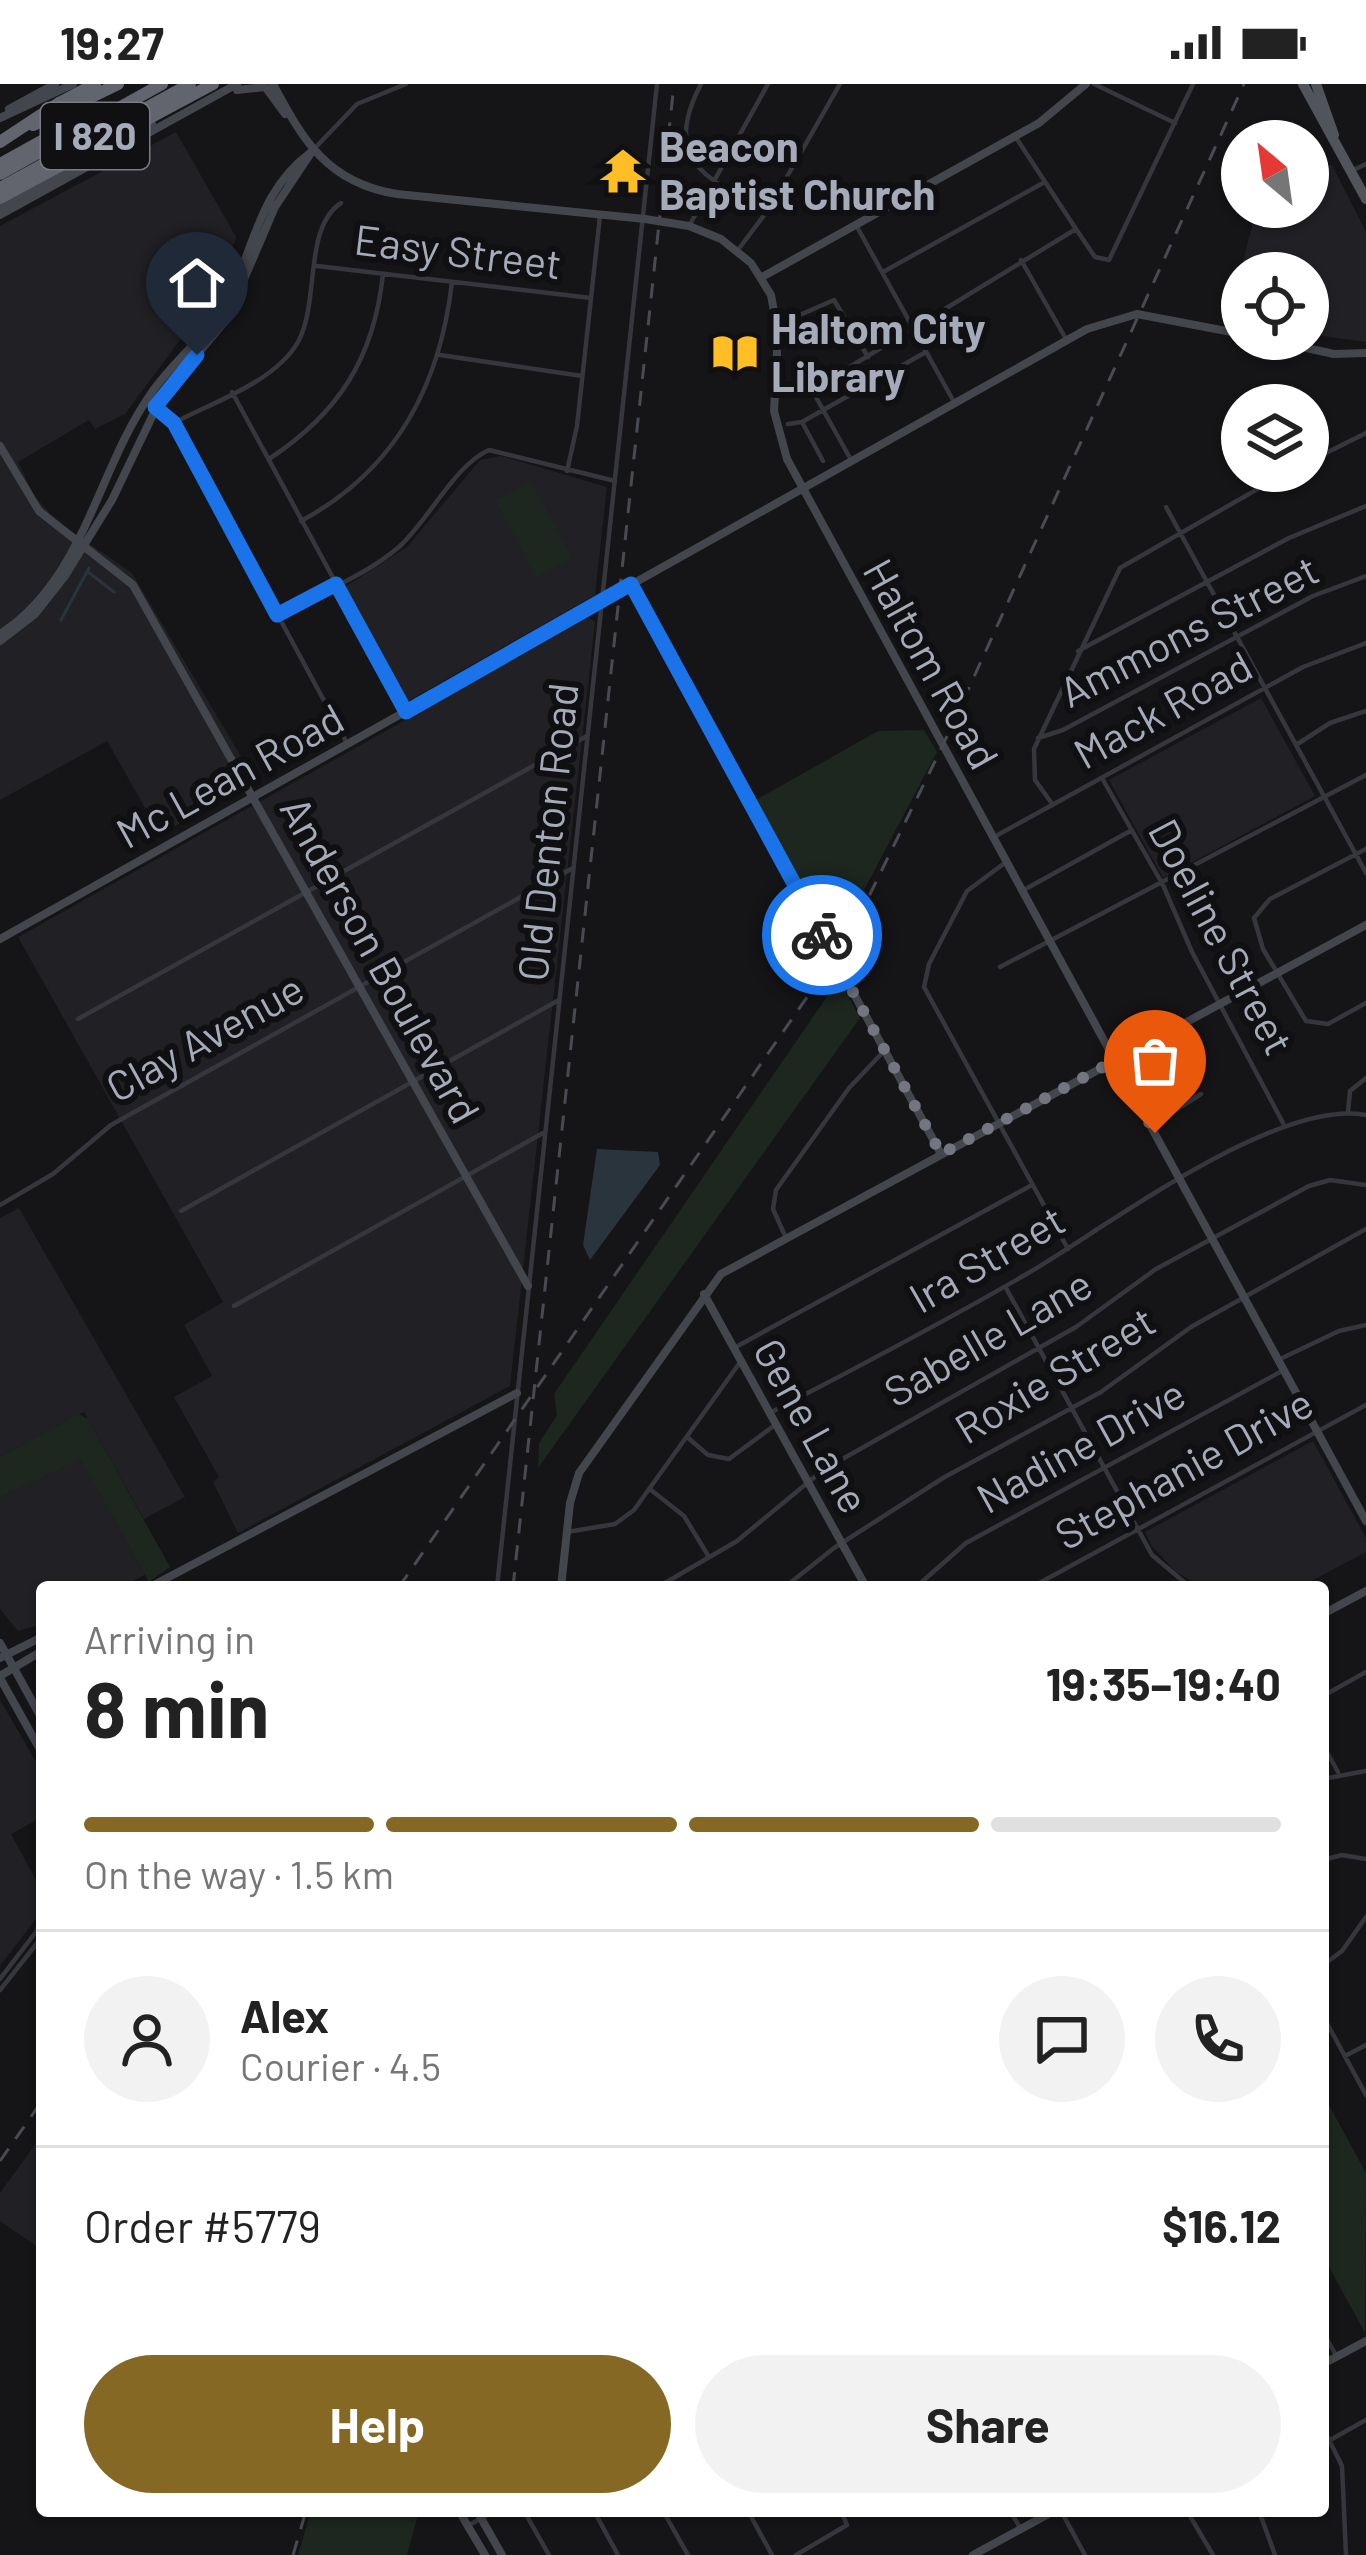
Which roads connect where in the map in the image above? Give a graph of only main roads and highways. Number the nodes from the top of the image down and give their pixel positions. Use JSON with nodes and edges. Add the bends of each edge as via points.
{"nodes":[{"id":1,"x":55,"y":84,"type":"edge"},
{"id":2,"x":74,"y":84,"type":"edge"},
{"id":3,"x":95,"y":84,"type":"edge"},
{"id":4,"x":118,"y":84,"type":"edge"},
{"id":5,"x":145,"y":84,"type":"edge"},
{"id":6,"x":162,"y":84,"type":"edge"},
{"id":7,"x":190,"y":84,"type":"edge"},
{"id":8,"x":217,"y":84,"type":"edge"},
{"id":9,"x":237,"y":84,"type":"edge"},
{"id":10,"x":1090,"y":84,"type":"edge"},
{"id":11,"x":267,"y":85,"type":"edge"},
{"id":12,"x":1315,"y":87,"type":"edge"},
{"id":13,"x":182,"y":115,"type":"junction"},
{"id":14,"x":0,"y":116,"type":"edge"},
{"id":15,"x":0,"y":141,"type":"edge"},
{"id":16,"x":314,"y":150,"type":"junction"},
{"id":17,"x":0,"y":164,"type":"edge"},
{"id":18,"x":0,"y":174,"type":"edge"},
{"id":19,"x":0,"y":188,"type":"edge"},
{"id":20,"x":0,"y":198,"type":"edge"},
{"id":21,"x":1366,"y":199,"type":"edge"},
{"id":22,"x":0,"y":212,"type":"edge"},
{"id":23,"x":751,"y":263,"type":"junction"},
{"id":24,"x":248,"y":264,"type":"junction"},
{"id":25,"x":781,"y":266,"type":"junction"},
{"id":26,"x":762,"y":277,"type":"junction"},
{"id":27,"x":771,"y":295,"type":"junction"},
{"id":28,"x":1221,"y":330,"type":"edge"},
{"id":29,"x":1366,"y":352,"type":"edge"},
{"id":30,"x":1329,"y":353,"type":"edge"},
{"id":31,"x":0,"y":446,"type":"edge"},
{"id":32,"x":801,"y":487,"type":"junction"},
{"id":33,"x":81,"y":542,"type":"junction"},
{"id":34,"x":631,"y":584,"type":"junction"},
{"id":35,"x":0,"y":638,"type":"edge"},
{"id":36,"x":253,"y":796,"type":"junction"},
{"id":37,"x":1366,"y":926,"type":"edge"},
{"id":38,"x":0,"y":939,"type":"edge"},
{"id":39,"x":1116,"y":1060,"type":"junction"},
{"id":40,"x":941,"y":1154,"type":"junction"},
{"id":41,"x":529,"y":1286,"type":"road end"},
{"id":42,"x":703,"y":1294,"type":"junction"},
{"id":43,"x":517,"y":1393,"type":"road end"},
{"id":44,"x":1361,"y":1501,"type":"edge"},
{"id":45,"x":1366,"y":1521,"type":"edge"},
{"id":46,"x":161,"y":1581,"type":"edge"},
{"id":47,"x":562,"y":1581,"type":"edge"},
{"id":48,"x":863,"y":1581,"type":"edge"},
{"id":49,"x":1366,"y":1591,"type":"edge"},
{"id":50,"x":1329,"y":1611,"type":"edge"},
{"id":51,"x":36,"y":1640,"type":"edge"},
{"id":52,"x":0,"y":1643,"type":"edge"},
{"id":53,"x":36,"y":1655,"type":"edge"},
{"id":54,"x":3,"y":1657,"type":"edge"},
{"id":55,"x":14,"y":1668,"type":"junction"},
{"id":56,"x":0,"y":1677,"type":"edge"},
{"id":57,"x":0,"y":1690,"type":"edge"},
{"id":58,"x":11,"y":1698,"type":"junction"},
{"id":59,"x":36,"y":1708,"type":"edge"},
{"id":60,"x":36,"y":1742,"type":"edge"},
{"id":61,"x":1366,"y":2341,"type":"edge"},
{"id":62,"x":1329,"y":2362,"type":"edge"},
{"id":63,"x":463,"y":2517,"type":"edge"},
{"id":64,"x":481,"y":2517,"type":"edge"},
{"id":65,"x":1046,"y":2517,"type":"edge"},
{"id":66,"x":978,"y":2554,"type":"edge"},
{"id":67,"x":485,"y":2555,"type":"edge"},
{"id":68,"x":502,"y":2555,"type":"edge"}],
"edges":[{"from":1,"to":14,"type":"main road"},
{"from":2,"to":14,"type":"main road"},
{"from":3,"to":15,"type":"highway","bridge":true},
{"from":4,"to":15,"type":"highway","number":"I 820"},
{"from":5,"to":17,"type":"highway"},
{"from":6,"to":18,"type":"highway"},
{"from":7,"to":19,"type":"highway","number":"I 820"},
{"from":8,"to":20,"type":"highway"},
{"from":8,"to":22,"type":"main road"},
{"from":9,"to":13,"type":"main road"},
{"from":10,"to":25,"type":"main road","via":[[1016,136]]},
{"from":11,"to":13,"type":"main road","via":[[246,86]]},
{"from":11,"to":16,"type":"main road","name":"Haltom Road"},
{"from":12,"to":21,"type":"main road"},
{"from":13,"to":22,"type":"main road"},
{"from":16,"to":23,"type":"main road","name":"Haltom Road","via":[[384,192],[689,226]]},
{"from":16,"to":24,"type":"main road"},
{"from":23,"to":25,"type":"main road"},
{"from":23,"to":26,"type":"main road","name":"Haltom Road"},
{"from":24,"to":33,"type":"main road","via":[[213,322],[146,401]]},
{"from":24,"to":33,"type":"main road","via":[[227,319],[155,407],[112,500]]},
{"from":25,"to":26,"type":"main road"},
{"from":25,"to":27,"type":"main road"},
{"from":26,"to":27,"type":"main road","name":"Haltom Road"},
{"from":27,"to":32,"type":"main road","name":"Haltom Road","via":[[779,438]]},
{"from":28,"to":32,"type":"main road","name":"Mc Lean Road","via":[[1138,314],[1102,322]]},
{"from":29,"to":30,"type":"main road"},
{"from":31,"to":33,"type":"main road","name":"Anderson Boulevard","via":[[39,511]]},
{"from":32,"to":34,"type":"main road","name":"Mc Lean Road"},
{"from":32,"to":39,"type":"main road","name":"Haltom Road"},
{"from":33,"to":35,"type":"main road"},
{"from":33,"to":36,"type":"main road","name":"Anderson Boulevard","via":[[134,584]]},
{"from":34,"to":36,"type":"main road","name":"Mc Lean Road"},
{"from":34,"to":40,"type":"main road"},
{"from":36,"to":38,"type":"main road","name":"Mc Lean Road"},
{"from":36,"to":41,"type":"main road","name":"Anderson Boulevard"},
{"from":37,"to":39,"type":"main road"},
{"from":39,"to":40,"type":"main road"},
{"from":39,"to":44,"type":"main road","name":"Haltom Road"},
{"from":40,"to":42,"type":"main road","via":[[722,1274]]},
{"from":42,"to":47,"type":"main road","via":[[579,1473]]},
{"from":42,"to":48,"type":"main road","name":"Gene Lane"},
{"from":43,"to":46,"type":"main road"},
{"from":44,"to":45,"type":"main road","name":"Haltom Road"},
{"from":49,"to":50,"type":"main road"},
{"from":51,"to":54,"type":"main road"},
{"from":52,"to":54,"type":"main road"},
{"from":53,"to":55,"type":"main road"},
{"from":54,"to":55,"type":"main road"},
{"from":55,"to":56,"type":"main road"},
{"from":55,"to":59,"type":"main road"},
{"from":56,"to":58,"type":"main road"},
{"from":57,"to":58,"type":"main road"},
{"from":58,"to":60,"type":"main road"},
{"from":61,"to":62,"type":"main road"},
{"from":63,"to":67,"type":"main road"},
{"from":64,"to":68,"type":"main road"},
{"from":65,"to":66,"type":"main road"}]}
